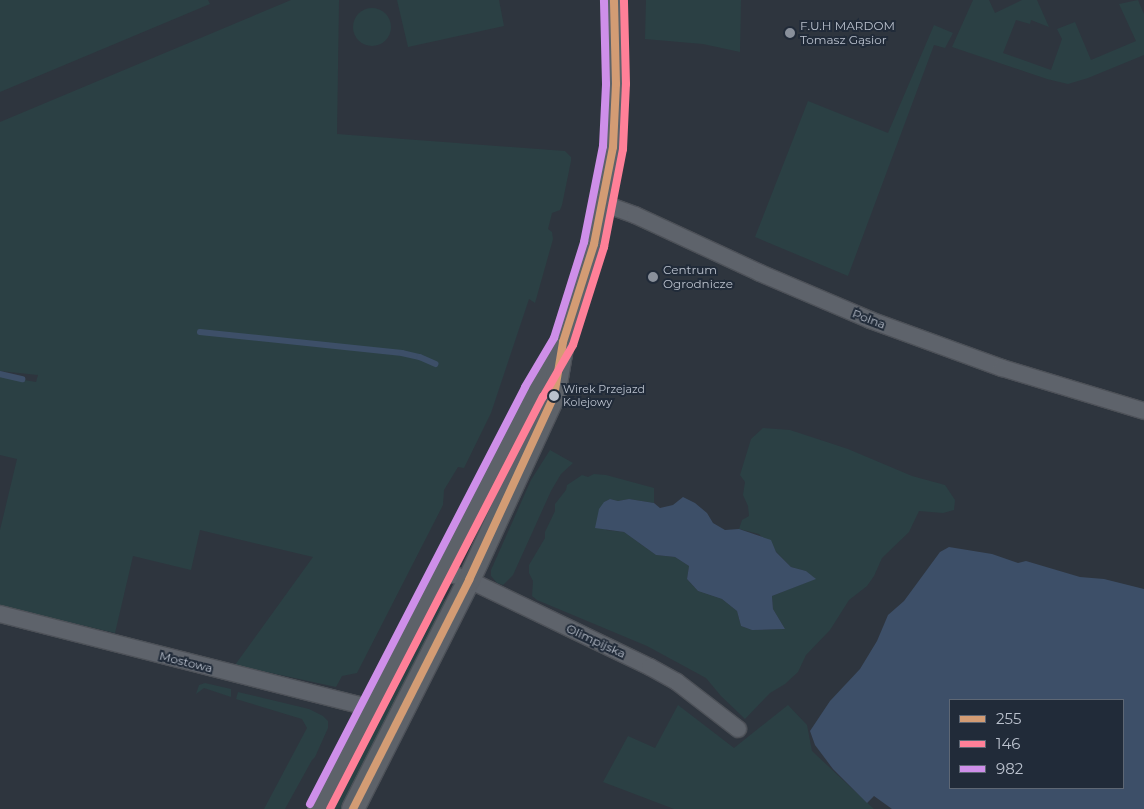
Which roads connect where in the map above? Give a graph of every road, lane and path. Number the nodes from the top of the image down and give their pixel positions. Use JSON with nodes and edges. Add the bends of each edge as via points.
{"nodes":[{"id":1,"x":614,"y":0,"type":"edge"},
{"id":2,"x":602,"y":203,"type":"junction"},
{"id":3,"x":564,"y":342,"type":"junction"},
{"id":4,"x":1144,"y":411,"type":"edge"},
{"id":5,"x":443,"y":571,"type":"junction"},
{"id":6,"x":468,"y":580,"type":"junction"},
{"id":7,"x":0,"y":614,"type":"edge"},
{"id":8,"x":372,"y":708,"type":"junction"},
{"id":9,"x":738,"y":729,"type":"dead end"},
{"id":10,"x":319,"y":809,"type":"edge"},
{"id":11,"x":353,"y":809,"type":"edge"}],
"edges":[{"from":1,"to":2,"type":"main road","via":[[613,147]]},
{"from":2,"to":3,"type":"main road","via":[[583,284]]},
{"from":2,"to":4,"type":"street","name":"Polna","via":[[862,316],[1002,368]]},
{"from":3,"to":5,"type":"main road","via":[[534,392]]},
{"from":3,"to":6,"type":"main road","via":[[550,405]]},
{"from":5,"to":6,"type":"street","name":"Olimpijska"},
{"from":5,"to":8,"type":"main road"},
{"from":6,"to":9,"type":"street","name":"Olimpijska","via":[[650,667],[677,682]]},
{"from":6,"to":11,"type":"main road"},
{"from":7,"to":8,"type":"street","name":"Mostowa"},
{"from":8,"to":10,"type":"main road"}]}
